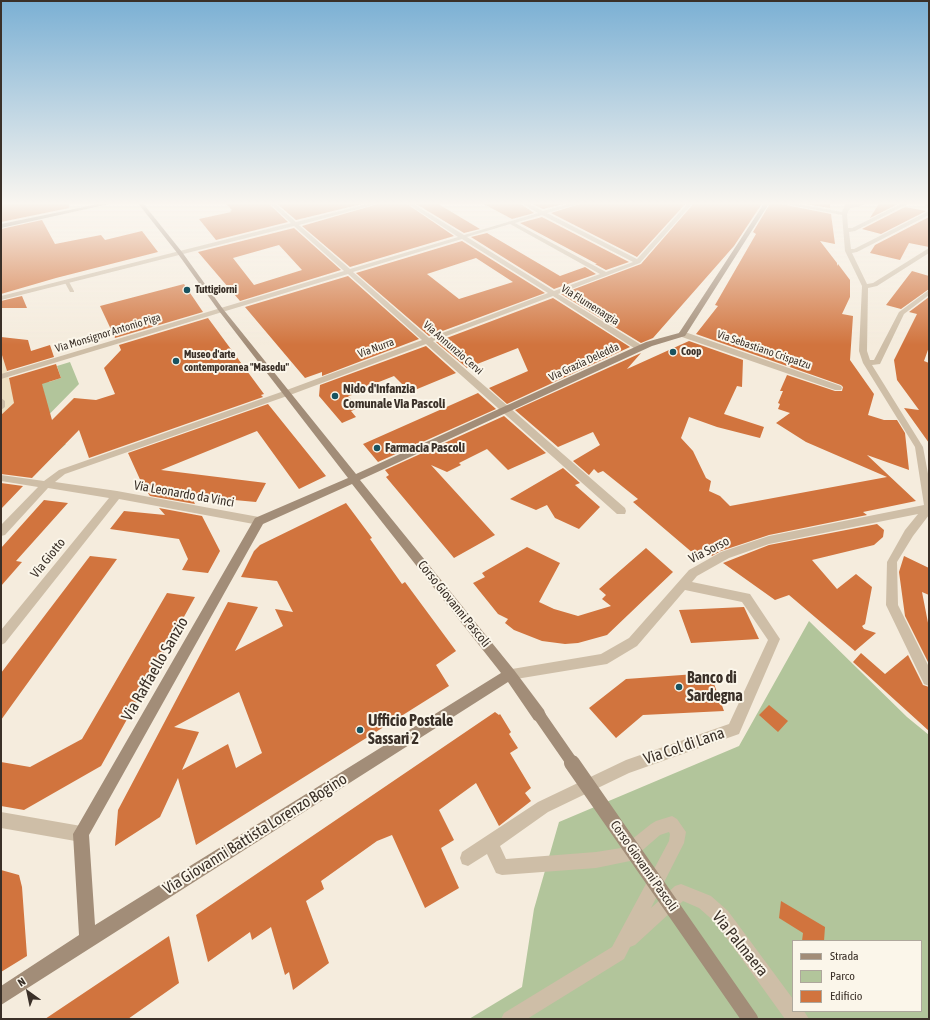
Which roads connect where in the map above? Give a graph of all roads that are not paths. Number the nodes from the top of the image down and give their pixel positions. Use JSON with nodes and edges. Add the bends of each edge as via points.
{"nodes":[{"id":1,"x":177,"y":250,"type":"edge"},
{"id":2,"x":193,"y":250,"type":"edge"},
{"id":3,"x":325,"y":250,"type":"edge"},
{"id":4,"x":423,"y":250,"type":"edge"},
{"id":5,"x":481,"y":250,"type":"edge"},
{"id":6,"x":560,"y":250,"type":"edge"},
{"id":7,"x":614,"y":250,"type":"edge"},
{"id":8,"x":649,"y":250,"type":"edge"},
{"id":9,"x":736,"y":250,"type":"edge"},
{"id":10,"x":858,"y":250,"type":"edge"},
{"id":11,"x":929,"y":250,"type":"edge"},
{"id":12,"x":848,"y":251,"type":"joint"},
{"id":13,"x":180,"y":253,"type":"junction"},
{"id":14,"x":638,"y":262,"type":"junction"},
{"id":15,"x":350,"y":271,"type":"junction"},
{"id":16,"x":605,"y":274,"type":"junction"},
{"id":17,"x":66,"y":281,"type":"junction"},
{"id":18,"x":865,"y":286,"type":"junction"},
{"id":19,"x":72,"y":291,"type":"dead end"},
{"id":20,"x":929,"y":292,"type":"edge"},
{"id":21,"x":553,"y":294,"type":"junction"},
{"id":22,"x":1,"y":298,"type":"edge"},
{"id":23,"x":221,"y":310,"type":"junction"},
{"id":24,"x":682,"y":334,"type":"junction"},
{"id":25,"x":427,"y":341,"type":"junction"},
{"id":26,"x":640,"y":348,"type":"junction"},
{"id":27,"x":867,"y":364,"type":"junction"},
{"id":28,"x":1,"y":378,"type":"edge"},
{"id":29,"x":838,"y":388,"type":"dead end"},
{"id":30,"x":288,"y":393,"type":"junction"},
{"id":31,"x":1,"y":402,"type":"edge"},
{"id":32,"x":1,"y":407,"type":"edge"},
{"id":33,"x":506,"y":410,"type":"junction"},
{"id":34,"x":1,"y":478,"type":"edge"},
{"id":35,"x":354,"y":479,"type":"junction"},
{"id":36,"x":47,"y":484,"type":"junction"},
{"id":37,"x":117,"y":495,"type":"junction"},
{"id":38,"x":929,"y":508,"type":"edge"},
{"id":39,"x":621,"y":511,"type":"dead end"},
{"id":40,"x":259,"y":521,"type":"junction"},
{"id":41,"x":1,"y":532,"type":"edge"},
{"id":42,"x":683,"y":585,"type":"junction"},
{"id":43,"x":1,"y":639,"type":"edge"},
{"id":44,"x":510,"y":674,"type":"junction"},
{"id":45,"x":929,"y":680,"type":"edge"},
{"id":46,"x":1,"y":820,"type":"edge"},
{"id":47,"x":81,"y":834,"type":"junction"},
{"id":48,"x":490,"y":843,"type":"junction"},
{"id":49,"x":468,"y":858,"type":"dead end"},
{"id":50,"x":88,"y":939,"type":"junction"},
{"id":51,"x":618,"y":953,"type":"junction"},
{"id":52,"x":1,"y":996,"type":"edge"},
{"id":53,"x":510,"y":1019,"type":"edge"},
{"id":54,"x":750,"y":1019,"type":"edge"},
{"id":55,"x":800,"y":1019,"type":"edge"}],
"edges":[{"from":1,"to":13,"type":"street","name":"Corso Giovanni Pascoli"},
{"from":2,"to":13,"type":"street"},
{"from":3,"to":15,"type":"street","name":"Via Annunzio Cervi"},
{"from":4,"to":15,"type":"street","name":"Via Monsignor Antonio Piga"},
{"from":5,"to":21,"type":"street","name":"Via Flumenargia"},
{"from":6,"to":16,"type":"street"},
{"from":7,"to":14,"type":"street"},
{"from":8,"to":14,"type":"street","name":"Via Nurra"},
{"from":9,"to":24,"type":"street"},
{"from":10,"to":12,"type":"street"},
{"from":11,"to":18,"type":"street","via":[[875,285]]},
{"from":12,"to":18,"type":"street"},
{"from":13,"to":17,"type":"street"},
{"from":13,"to":23,"type":"street","name":"Corso Giovanni Pascoli"},
{"from":14,"to":16,"type":"street","name":"Via Nurra"},
{"from":15,"to":23,"type":"street","name":"Via Monsignor Antonio Piga"},
{"from":15,"to":25,"type":"street","name":"Via Annunzio Cervi"},
{"from":16,"to":21,"type":"street","name":"Via Nurra"},
{"from":17,"to":19,"type":"lane"},
{"from":17,"to":22,"type":"street"},
{"from":18,"to":27,"type":"street","via":[[863,351]]},
{"from":20,"to":27,"type":"street","via":[[902,313],[876,362]]},
{"from":21,"to":25,"type":"street","name":"Via Nurra"},
{"from":21,"to":26,"type":"street","name":"Via Flumenargia"},
{"from":23,"to":28,"type":"street","name":"Via Monsignor Antonio Piga"},
{"from":23,"to":30,"type":"street","name":"Corso Giovanni Pascoli"},
{"from":24,"to":26,"type":"street","name":"Via Grazia Deledda"},
{"from":24,"to":29,"type":"street","name":"Via Sebastiano Crispatzu"},
{"from":25,"to":30,"type":"street","name":"Via Nurra"},
{"from":25,"to":33,"type":"street","name":"Via Annunzio Cervi"},
{"from":26,"to":33,"type":"street","name":"Via Grazia Deledda"},
{"from":27,"to":38,"type":"street","via":[[919,447]]},
{"from":30,"to":35,"type":"street","name":"Corso Giovanni Pascoli"},
{"from":30,"to":36,"type":"street","name":"Via Nurra","via":[[62,472]]},
{"from":31,"to":32,"type":"street"},
{"from":33,"to":35,"type":"street","name":"Via Grazia Deledda"},
{"from":33,"to":39,"type":"street","name":"Via Annunzio Cervi"},
{"from":34,"to":36,"type":"street","name":"Via Leonardo da Vinci"},
{"from":35,"to":40,"type":"street"},
{"from":35,"to":44,"type":"street","name":"Corso Giovanni Pascoli"},
{"from":36,"to":37,"type":"street","name":"Via Leonardo da Vinci"},
{"from":36,"to":41,"type":"street","name":"Via Nurra"},
{"from":37,"to":40,"type":"street","name":"Via Leonardo da Vinci"},
{"from":37,"to":43,"type":"street","name":"Via Giotto"},
{"from":38,"to":42,"type":"street","name":"Via Sorso","via":[[769,540],[725,555],[693,573]]},
{"from":38,"to":45,"type":"street","via":[[909,533],[892,562],[892,605]]},
{"from":40,"to":47,"type":"street","name":"Via Raffaello Sanzio"},
{"from":42,"to":44,"type":"street","name":"Via Sorso","via":[[632,642],[603,660]]},
{"from":42,"to":48,"type":"street","name":"Via Col di Lana","via":[[746,598],[774,639],[734,729],[626,766],[543,807]]},
{"from":44,"to":50,"type":"street","name":"Via Giovanni Battista Lorenzo Bogino"},
{"from":44,"to":54,"type":"street","name":"Corso Giovanni Pascoli","bridge":true},
{"from":46,"to":47,"type":"street"},
{"from":47,"to":50,"type":"street"},
{"from":48,"to":49,"type":"street","name":"Via Col di Lana"},
{"from":48,"to":51,"type":"street","via":[[502,867],[596,860],[624,855],[656,829],[672,824],[678,832],[676,843]]},
{"from":50,"to":52,"type":"street","name":"Via Giovanni Battista Lorenzo Bogino"},
{"from":51,"to":53,"type":"street"},
{"from":51,"to":55,"type":"street","name":"Via Palmaera","via":[[640,928],[681,892],[705,902],[722,917],[792,1013]]}]}
